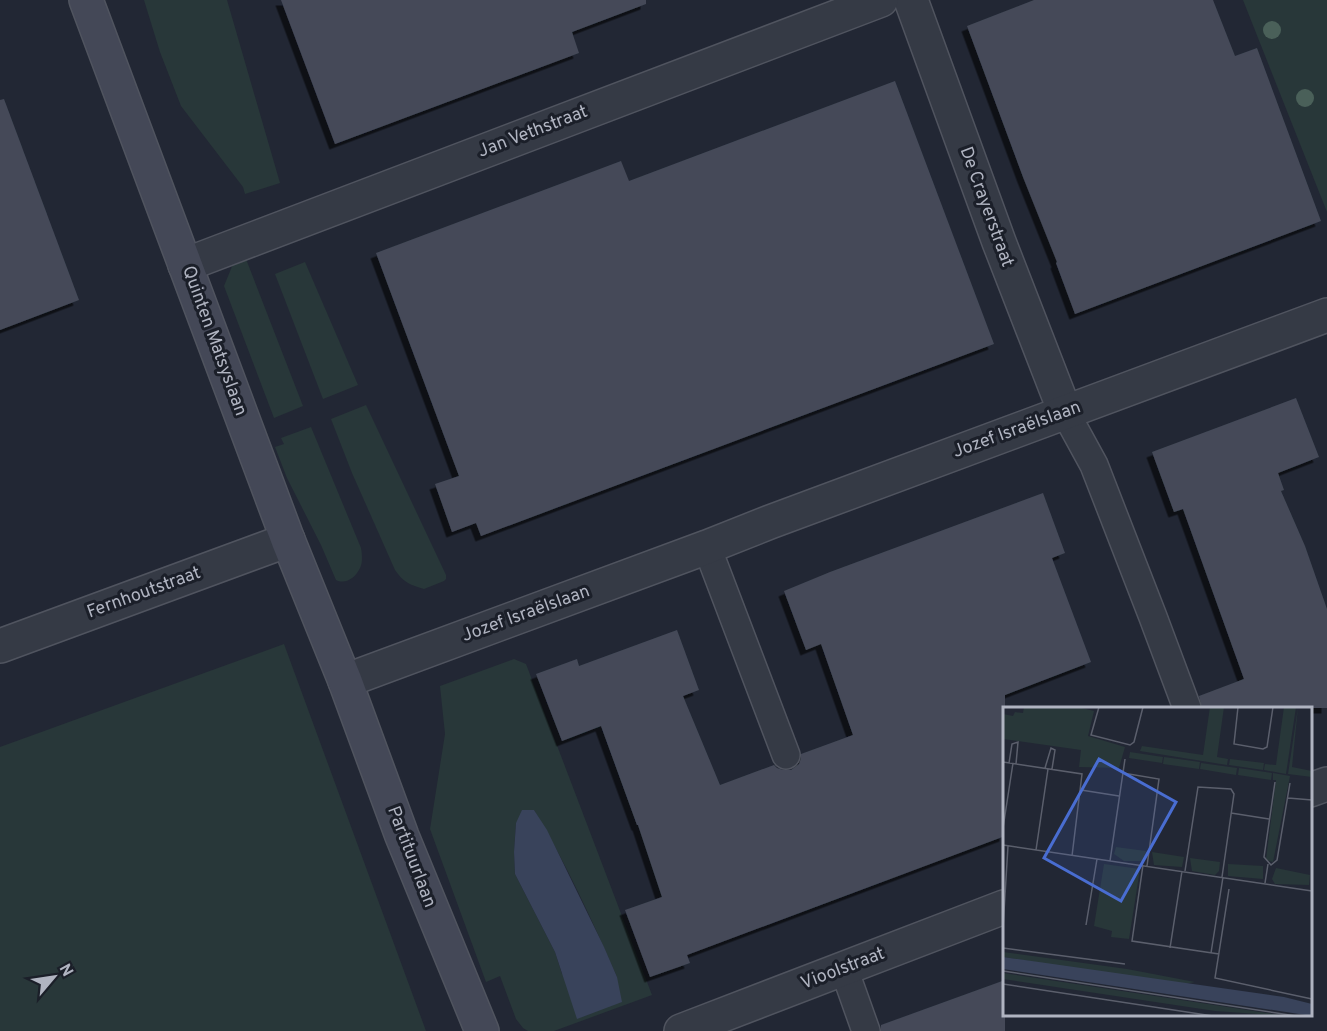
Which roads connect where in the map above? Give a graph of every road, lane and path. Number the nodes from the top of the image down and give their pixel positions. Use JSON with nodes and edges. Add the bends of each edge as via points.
{"nodes":[{"id":1,"x":86,"y":0,"type":"edge"},
{"id":2,"x":881,"y":0,"type":"edge"},
{"id":3,"x":911,"y":0,"type":"edge"},
{"id":4,"x":185,"y":265,"type":"junction"},
{"id":5,"x":1324,"y":325,"type":"edge"},
{"id":6,"x":1065,"y":412,"type":"junction"},
{"id":7,"x":288,"y":540,"type":"junction"},
{"id":8,"x":707,"y":547,"type":"junction"},
{"id":9,"x":0,"y":646,"type":"edge"},
{"id":10,"x":345,"y":681,"type":"junction"},
{"id":11,"x":1187,"y":707,"type":"edge"},
{"id":12,"x":786,"y":755,"type":"dead end"},
{"id":13,"x":1327,"y":784,"type":"edge"},
{"id":14,"x":1312,"y":790,"type":"edge"},
{"id":15,"x":1003,"y":908,"type":"edge"},
{"id":16,"x":844,"y":969,"type":"junction"},
{"id":17,"x":482,"y":1031,"type":"edge"},
{"id":18,"x":681,"y":1031,"type":"edge"},
{"id":19,"x":867,"y":1031,"type":"edge"}],
"edges":[{"from":1,"to":4,"type":"street","name":"Quinten Matsyslaan"},
{"from":2,"to":4,"type":"street","name":"Jan Vethstraat"},
{"from":3,"to":6,"type":"street","name":"De Crayerstraat"},
{"from":4,"to":7,"type":"street","name":"Quinten Matsyslaan"},
{"from":5,"to":6,"type":"street","name":"Jozef Israëlslaan"},
{"from":6,"to":8,"type":"street","name":"Jozef Israëlslaan"},
{"from":6,"to":11,"type":"lane","via":[[1094,465]]},
{"from":7,"to":9,"type":"street","name":"Fernhoutstraat"},
{"from":7,"to":10,"type":"street","name":"Quinten Matsyslaan"},
{"from":8,"to":10,"type":"street","name":"Jozef Israëlslaan"},
{"from":8,"to":12,"type":"lane"},
{"from":10,"to":17,"type":"street","name":"Partituurlaan","via":[[402,836]]},
{"from":13,"to":14,"type":"street"},
{"from":15,"to":16,"type":"street","name":"Vioolstraat"},
{"from":16,"to":18,"type":"street","name":"Vioolstraat"},
{"from":16,"to":19,"type":"lane"}]}
